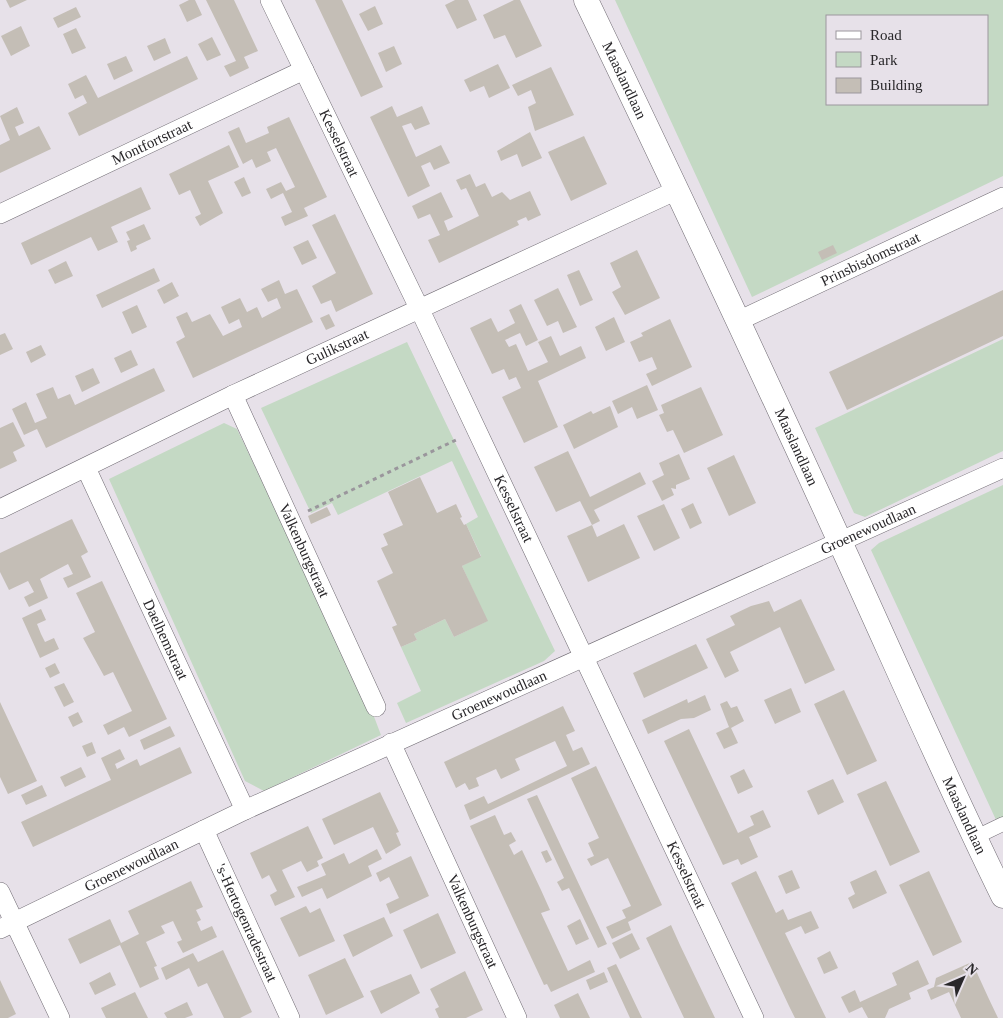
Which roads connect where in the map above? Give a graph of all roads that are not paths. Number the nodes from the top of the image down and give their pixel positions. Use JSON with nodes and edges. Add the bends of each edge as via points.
{"nodes":[{"id":1,"x":270,"y":0,"type":"edge"},
{"id":2,"x":586,"y":0,"type":"edge"},
{"id":3,"x":304,"y":70,"type":"junction"},
{"id":4,"x":677,"y":190,"type":"junction"},
{"id":5,"x":1003,"y":197,"type":"edge"},
{"id":6,"x":0,"y":214,"type":"edge"},
{"id":7,"x":420,"y":310,"type":"junction"},
{"id":8,"x":738,"y":321,"type":"junction"},
{"id":9,"x":233,"y":395,"type":"junction"},
{"id":10,"x":86,"y":468,"type":"junction"},
{"id":11,"x":1003,"y":468,"type":"edge"},
{"id":12,"x":0,"y":509,"type":"edge"},
{"id":13,"x":840,"y":542,"type":"junction"},
{"id":14,"x":584,"y":659,"type":"junction"},
{"id":15,"x":376,"y":707,"type":"dead end"},
{"id":16,"x":392,"y":743,"type":"junction"},
{"id":17,"x":245,"y":810,"type":"junction"},
{"id":18,"x":1003,"y":824,"type":"edge"},
{"id":19,"x":204,"y":830,"type":"junction"},
{"id":20,"x":974,"y":838,"type":"junction"},
{"id":21,"x":0,"y":892,"type":"edge"},
{"id":22,"x":1003,"y":896,"type":"edge"},
{"id":23,"x":7,"y":926,"type":"edge"},
{"id":24,"x":60,"y":1018,"type":"edge"},
{"id":25,"x":290,"y":1018,"type":"edge"},
{"id":26,"x":516,"y":1018,"type":"edge"},
{"id":27,"x":754,"y":1018,"type":"edge"}],
"edges":[{"from":1,"to":3,"type":"street","name":"Kesselstraat"},
{"from":2,"to":4,"type":"street","name":"Maaslandlaan"},
{"from":3,"to":6,"type":"street","name":"Montfortstraat"},
{"from":3,"to":7,"type":"street","name":"Kesselstraat"},
{"from":4,"to":7,"type":"street","name":"Gulikstraat"},
{"from":4,"to":8,"type":"street","name":"Maaslandlaan"},
{"from":5,"to":8,"type":"street","name":"Prinsbisdomstraat"},
{"from":7,"to":9,"type":"street","name":"Gulikstraat"},
{"from":7,"to":14,"type":"street","name":"Kesselstraat"},
{"from":8,"to":13,"type":"street","name":"Maaslandlaan"},
{"from":9,"to":10,"type":"street","name":"Gulikstraat"},
{"from":9,"to":15,"type":"street","name":"Valkenburgstraat"},
{"from":10,"to":12,"type":"street","name":"Gulikstraat"},
{"from":10,"to":17,"type":"street","name":"Daelhemstraat"},
{"from":11,"to":13,"type":"street","name":"Groenewoudlaan"},
{"from":13,"to":14,"type":"street","name":"Groenewoudlaan"},
{"from":13,"to":20,"type":"street","name":"Maaslandlaan"},
{"from":14,"to":16,"type":"street","name":"Groenewoudlaan"},
{"from":14,"to":27,"type":"street","name":"Kesselstraat"},
{"from":16,"to":17,"type":"street","name":"Groenewoudlaan"},
{"from":16,"to":26,"type":"street","name":"Valkenburgstraat"},
{"from":17,"to":19,"type":"street","name":"Groenewoudlaan"},
{"from":18,"to":20,"type":"street"},
{"from":19,"to":23,"type":"street","name":"Groenewoudlaan"},
{"from":19,"to":25,"type":"street","name":"'s-Hertogenradestraat"},
{"from":20,"to":22,"type":"street","name":"Maaslandlaan"},
{"from":21,"to":23,"type":"street"},
{"from":23,"to":24,"type":"street"}]}
